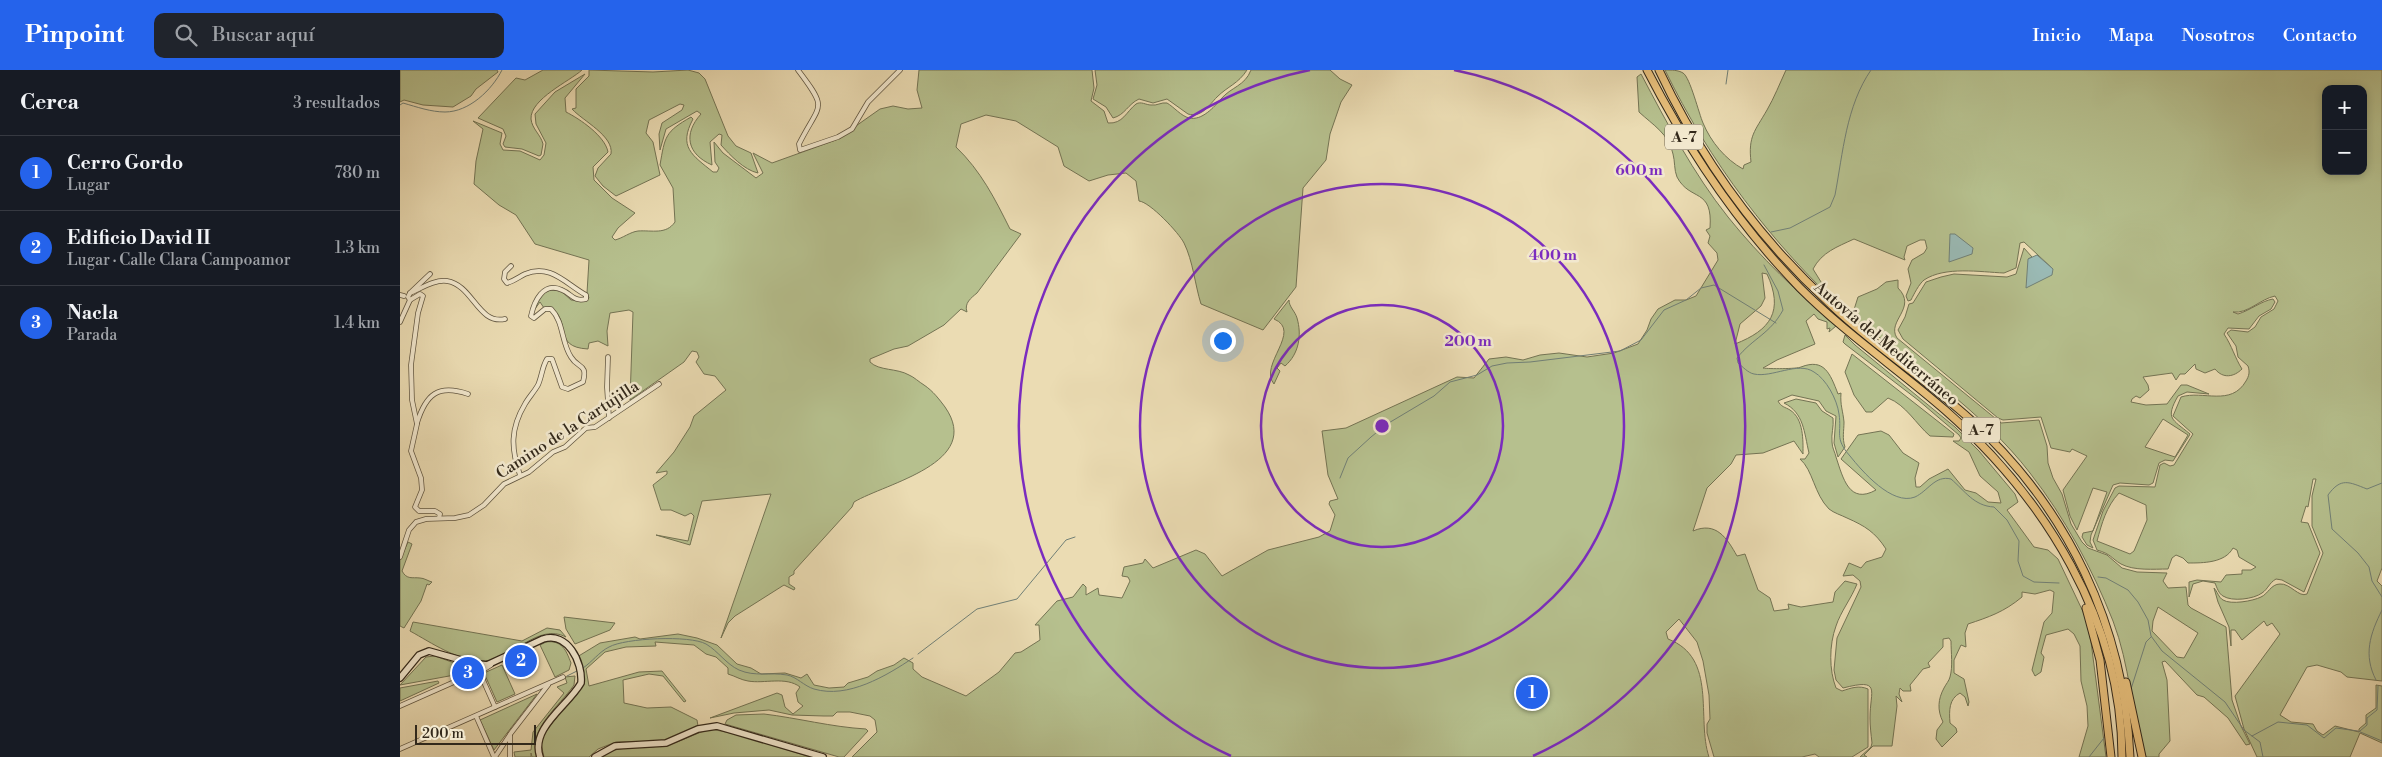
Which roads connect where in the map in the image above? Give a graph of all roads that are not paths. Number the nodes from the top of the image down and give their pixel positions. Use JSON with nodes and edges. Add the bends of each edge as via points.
{"nodes":[{"id":1,"x":798,"y":70,"type":"edge"},
{"id":2,"x":900,"y":70,"type":"edge"},
{"id":3,"x":1647,"y":70,"type":"edge"},
{"id":4,"x":1659,"y":70,"type":"edge"},
{"id":5,"x":511,"y":266,"type":"dead end"},
{"id":6,"x":430,"y":274,"type":"dead end"},
{"id":7,"x":410,"y":293,"type":"junction"},
{"id":8,"x":410,"y":300,"type":"junction"},
{"id":9,"x":505,"y":319,"type":"dead end"},
{"id":10,"x":400,"y":322,"type":"edge"},
{"id":11,"x":608,"y":357,"type":"dead end"},
{"id":12,"x":659,"y":384,"type":"dead end"},
{"id":13,"x":468,"y":394,"type":"dead end"},
{"id":14,"x":609,"y":418,"type":"junction"},
{"id":15,"x":417,"y":424,"type":"junction"},
{"id":16,"x":520,"y":475,"type":"junction"},
{"id":17,"x":439,"y":518,"type":"junction"},
{"id":18,"x":400,"y":557,"type":"edge"},
{"id":19,"x":2091,"y":614,"type":"junction"},
{"id":20,"x":2110,"y":632,"type":"junction"},
{"id":21,"x":495,"y":662,"type":"junction"},
{"id":22,"x":472,"y":663,"type":"junction"},
{"id":23,"x":480,"y":671,"type":"junction"},
{"id":24,"x":474,"y":674,"type":"junction"},
{"id":25,"x":563,"y":677,"type":"dead end"},
{"id":26,"x":400,"y":678,"type":"edge"},
{"id":27,"x":550,"y":683,"type":"junction"},
{"id":28,"x":400,"y":706,"type":"edge"},
{"id":29,"x":495,"y":707,"type":"junction"},
{"id":30,"x":476,"y":716,"type":"junction"},
{"id":31,"x":511,"y":732,"type":"junction"},
{"id":32,"x":400,"y":749,"type":"edge"},
{"id":33,"x":494,"y":757,"type":"edge"},
{"id":34,"x":510,"y":757,"type":"edge"},
{"id":35,"x":540,"y":757,"type":"edge"},
{"id":36,"x":595,"y":757,"type":"edge"},
{"id":37,"x":823,"y":757,"type":"edge"},
{"id":38,"x":2111,"y":757,"type":"edge"},
{"id":39,"x":2122,"y":757,"type":"edge"},
{"id":40,"x":2130,"y":757,"type":"edge"},
{"id":41,"x":2142,"y":757,"type":"edge"}],
"edges":[{"from":1,"to":2,"type":"street","via":[[816,93],[819,104],[799,144],[800,150],[852,129],[868,102]]},
{"from":3,"to":19,"type":"highway","name":"Autovía del Mediterráneo","number":"A-7","via":[[1706,173],[1756,239],[1801,289],[1850,334],[1966,429],[2028,499],[2065,559]]},
{"from":4,"to":20,"type":"highway","name":"Autovía del Mediterráneo","number":"A-7","via":[[1707,156],[1762,232],[1828,303],[1957,408],[2001,450],[2050,512],[2079,560]]},
{"from":5,"to":16,"type":"street","via":[[505,272],[504,279],[508,283],[525,274],[548,272],[560,276],[586,295],[586,299],[572,298],[561,289],[550,289],[539,293],[534,303],[531,316],[534,318],[545,309],[556,314],[571,357],[583,366],[585,374],[583,382],[568,389],[562,387],[552,359],[547,359],[512,438]]},
{"from":6,"to":7,"type":"street"},
{"from":7,"to":8,"type":"street"},
{"from":7,"to":9,"type":"street","via":[[432,283],[447,281],[468,292],[489,318],[496,321]]},
{"from":8,"to":10,"type":"street"},
{"from":8,"to":15,"type":"street","via":[[420,294],[423,296],[411,365],[412,400]]},
{"from":11,"to":14,"type":"street"},
{"from":12,"to":14,"type":"street","name":"Camino de la Cartujilla"},
{"from":13,"to":15,"type":"street","via":[[437,391],[422,410]]},
{"from":14,"to":16,"type":"street","name":"Camino de la Cartujilla","via":[[596,427],[586,428],[565,447]]},
{"from":15,"to":17,"type":"street","via":[[411,450],[422,490],[415,507],[418,511],[435,511],[440,514]]},
{"from":16,"to":17,"type":"street","name":"Camino de la Cartujilla","via":[[504,484],[484,505],[470,514]]},
{"from":17,"to":18,"type":"street","name":"Camino de la Cartujilla","via":[[416,522],[409,530]]},
{"from":19,"to":38,"type":"highway","via":[[2100,660]]},
{"from":19,"to":39,"type":"highway","via":[[2115,686]]},
{"from":20,"to":40,"type":"highway","name":"Autovía del Mediterráneo","number":"A-7","via":[[2125,702]]},
{"from":20,"to":41,"type":"highway","via":[[2120,658]]},
{"from":21,"to":23,"type":"street"},
{"from":21,"to":23,"type":"street"},
{"from":21,"to":35,"type":"street","via":[[548,637],[561,638],[580,670],[581,684],[541,733]]},
{"from":22,"to":23,"type":"street"},
{"from":22,"to":24,"type":"street","via":[[477,667]]},
{"from":22,"to":26,"type":"street","via":[[429,651],[419,656]]},
{"from":23,"to":24,"type":"street"},
{"from":23,"to":29,"type":"street"},
{"from":24,"to":28,"type":"street"},
{"from":25,"to":27,"type":"street"},
{"from":27,"to":29,"type":"street"},
{"from":27,"to":31,"type":"street"},
{"from":29,"to":30,"type":"street"},
{"from":30,"to":32,"type":"street"},
{"from":30,"to":33,"type":"street"},
{"from":31,"to":33,"type":"street"},
{"from":31,"to":34,"type":"street"},
{"from":36,"to":37,"type":"street","via":[[615,746],[666,743],[698,729],[717,726]]}]}
